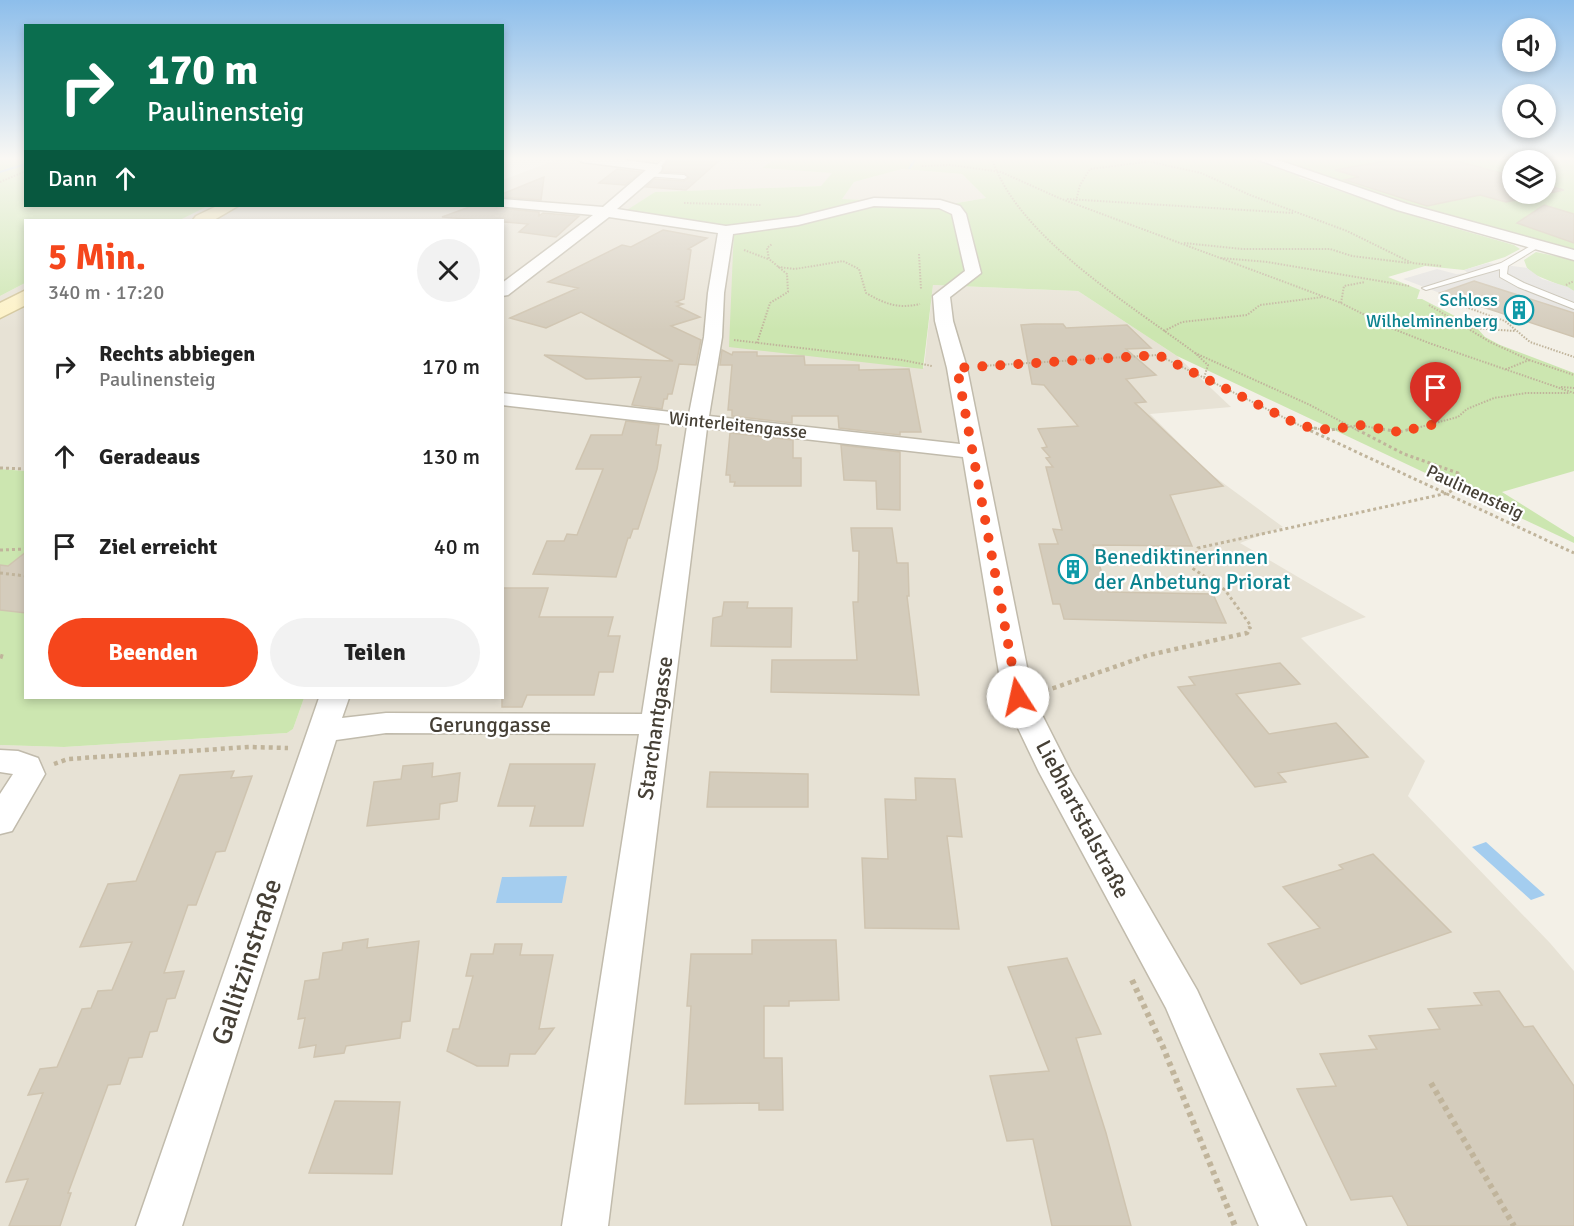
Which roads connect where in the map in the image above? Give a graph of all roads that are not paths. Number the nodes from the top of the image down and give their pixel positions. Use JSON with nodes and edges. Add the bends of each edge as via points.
{"nodes":[{"id":1,"x":602,"y":215,"type":"edge"},
{"id":2,"x":627,"y":215,"type":"edge"},
{"id":3,"x":817,"y":215,"type":"edge"},
{"id":4,"x":959,"y":215,"type":"edge"},
{"id":5,"x":1435,"y":215,"type":"edge"},
{"id":6,"x":726,"y":230,"type":"junction"},
{"id":7,"x":1536,"y":244,"type":"junction"},
{"id":8,"x":1574,"y":255,"type":"edge"},
{"id":9,"x":1504,"y":265,"type":"junction"},
{"id":10,"x":1503,"y":275,"type":"junction"},
{"id":11,"x":1426,"y":288,"type":"road end"},
{"id":12,"x":504,"y":289,"type":"edge"},
{"id":13,"x":24,"y":297,"type":"edge"},
{"id":14,"x":1574,"y":297,"type":"edge"},
{"id":15,"x":1574,"y":306,"type":"edge"},
{"id":16,"x":0,"y":312,"type":"edge"},
{"id":17,"x":504,"y":399,"type":"edge"},
{"id":18,"x":699,"y":420,"type":"junction"},
{"id":19,"x":973,"y":452,"type":"junction"},
{"id":20,"x":656,"y":724,"type":"junction"},
{"id":21,"x":325,"y":726,"type":"edge"},
{"id":22,"x":0,"y":761,"type":"edge"},
{"id":23,"x":0,"y":822,"type":"edge"},
{"id":24,"x":159,"y":1226,"type":"edge"},
{"id":25,"x":585,"y":1226,"type":"edge"},
{"id":26,"x":1283,"y":1226,"type":"edge"}],
"edges":[{"from":1,"to":12,"type":"street"},
{"from":2,"to":6,"type":"street"},
{"from":3,"to":6,"type":"street","name":"Liebhartstalstraße"},
{"from":4,"to":19,"type":"street","name":"Liebhartstalstraße","via":[[973,273],[936,301],[957,368]]},
{"from":5,"to":7,"type":"street"},
{"from":6,"to":18,"type":"street","name":"Starchantgasse"},
{"from":7,"to":8,"type":"street"},
{"from":7,"to":9,"type":"lane"},
{"from":9,"to":10,"type":"lane"},
{"from":9,"to":11,"type":"lane"},
{"from":10,"to":14,"type":"lane"},
{"from":10,"to":15,"type":"lane"},
{"from":13,"to":16,"type":"street"},
{"from":17,"to":18,"type":"street","name":"Winterleitengasse"},
{"from":18,"to":19,"type":"street","name":"Winterleitengasse"},
{"from":18,"to":20,"type":"street","name":"Starchantgasse"},
{"from":19,"to":26,"type":"street","name":"Liebhartstalstraße","via":[[1018,697],[1182,1002]]},
{"from":20,"to":21,"type":"street","name":"Gerunggasse"},
{"from":20,"to":25,"type":"street","name":"Starchantgasse"},
{"from":21,"to":24,"type":"street","name":"Gallitzinstraße"},
{"from":22,"to":23,"type":"street","via":[[27,766],[29,774]]}]}
